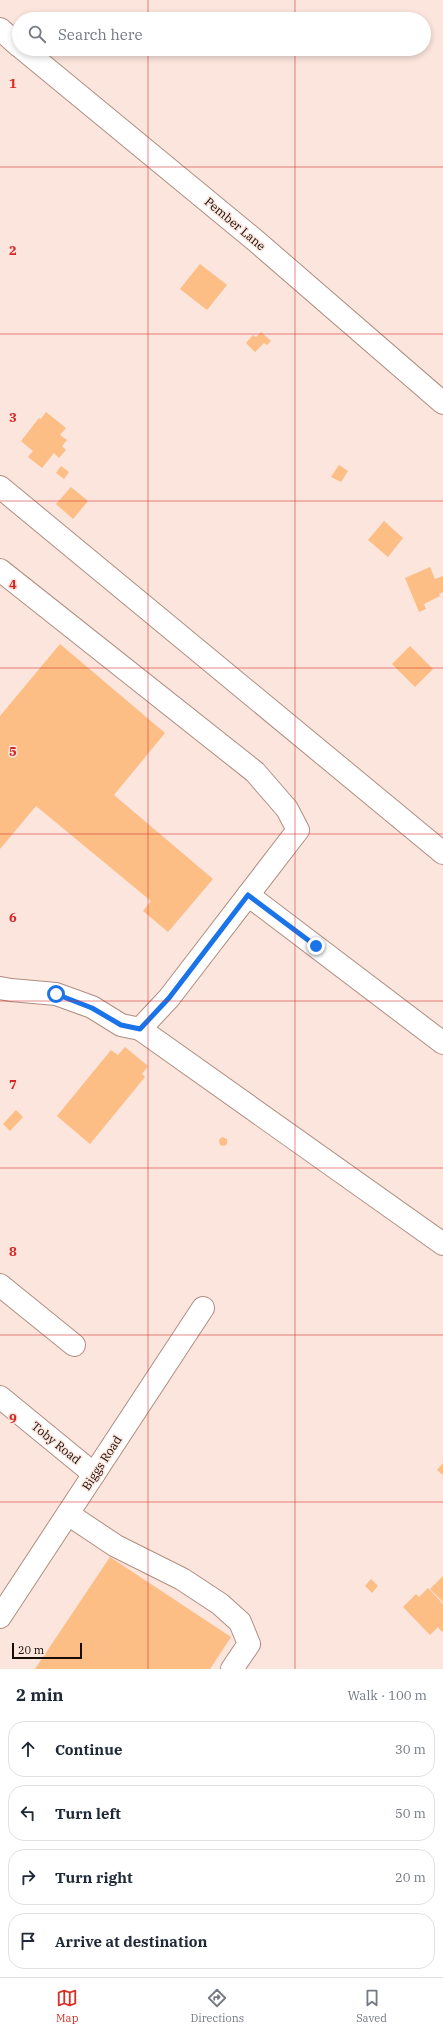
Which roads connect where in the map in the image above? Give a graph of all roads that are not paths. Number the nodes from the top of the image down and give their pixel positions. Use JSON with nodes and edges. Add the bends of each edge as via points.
{"nodes":[{"id":1,"x":0,"y":29,"type":"edge"},
{"id":2,"x":12,"y":40,"type":"edge"},
{"id":3,"x":31,"y":56,"type":"edge"},
{"id":4,"x":443,"y":403,"type":"edge"},
{"id":5,"x":0,"y":487,"type":"edge"},
{"id":6,"x":0,"y":570,"type":"edge"},
{"id":7,"x":443,"y":853,"type":"edge"},
{"id":8,"x":248,"y":895,"type":"junction"},
{"id":9,"x":0,"y":988,"type":"edge"},
{"id":10,"x":140,"y":1029,"type":"junction"},
{"id":11,"x":443,"y":1043,"type":"edge"},
{"id":12,"x":443,"y":1244,"type":"edge"},
{"id":13,"x":0,"y":1285,"type":"edge"},
{"id":14,"x":203,"y":1308,"type":"dead end"},
{"id":15,"x":74,"y":1345,"type":"dead end"},
{"id":16,"x":0,"y":1397,"type":"edge"},
{"id":17,"x":94,"y":1474,"type":"junction"},
{"id":18,"x":68,"y":1514,"type":"junction"},
{"id":19,"x":0,"y":1617,"type":"edge"},
{"id":20,"x":232,"y":1669,"type":"edge"}],
"edges":[{"from":1,"to":2,"type":"street"},
{"from":3,"to":4,"type":"street","name":"Pember Lane","via":[[256,241]]},
{"from":5,"to":7,"type":"street"},
{"from":6,"to":8,"type":"street","via":[[255,772],[287,809],[298,830]]},
{"from":8,"to":10,"type":"street","via":[[169,998]]},
{"from":8,"to":11,"type":"street"},
{"from":9,"to":10,"type":"street","via":[[56,994],[92,1008],[121,1025]]},
{"from":10,"to":12,"type":"street"},
{"from":13,"to":15,"type":"street"},
{"from":14,"to":17,"type":"street","name":"Biggs Road"},
{"from":16,"to":17,"type":"street","name":"Toby Road"},
{"from":17,"to":18,"type":"street","name":"Biggs Road"},
{"from":18,"to":19,"type":"street","name":"Biggs Road"},
{"from":18,"to":20,"type":"street","via":[[116,1546],[182,1579],[220,1604],[240,1622],[249,1644]]}]}
